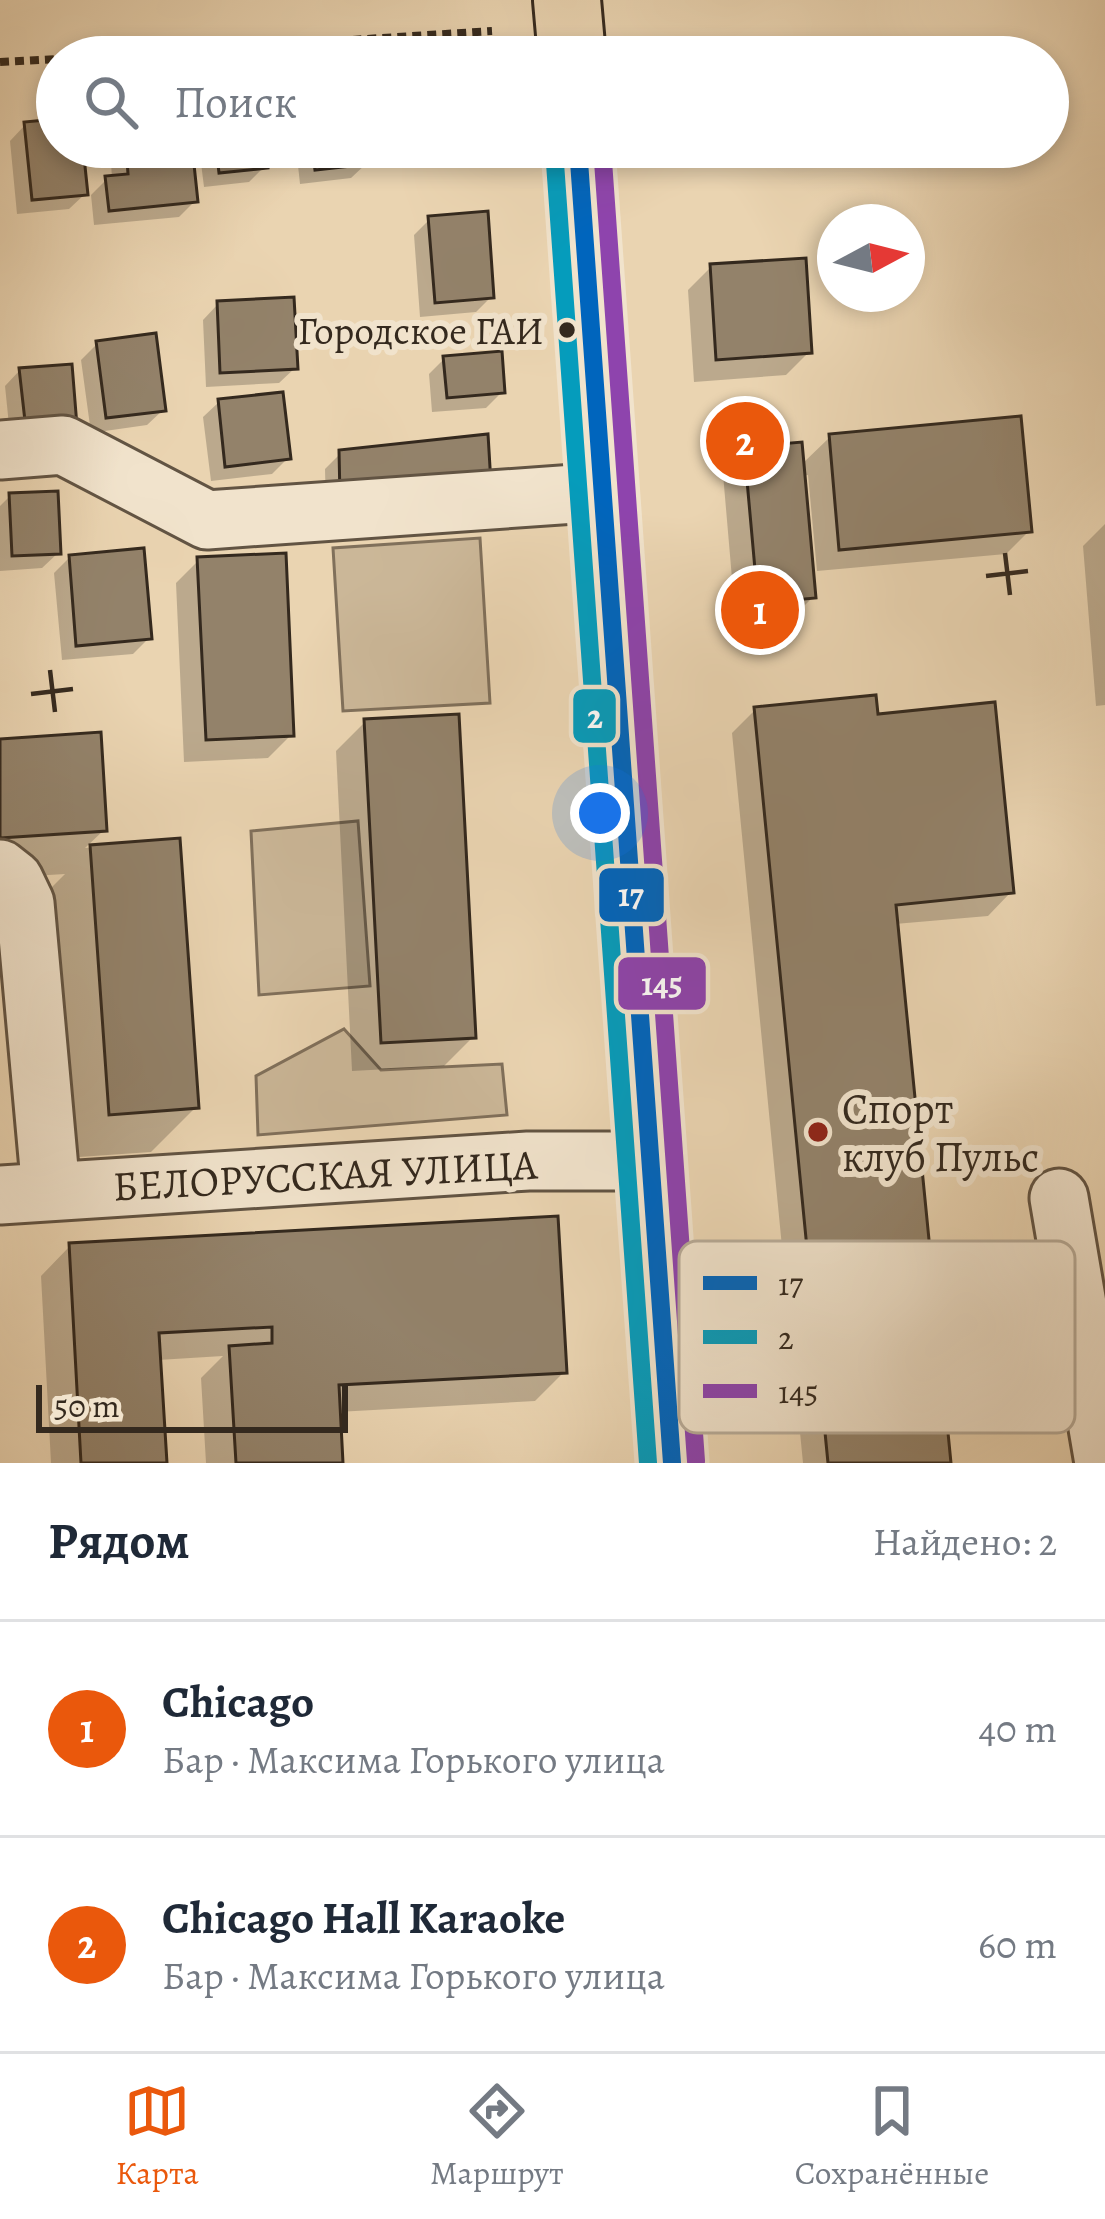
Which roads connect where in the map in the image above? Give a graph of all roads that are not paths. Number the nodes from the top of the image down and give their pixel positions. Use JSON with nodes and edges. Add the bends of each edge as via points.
{"nodes":[{"id":1,"x":567,"y":0,"type":"edge"},
{"id":2,"x":570,"y":36,"type":"edge"},
{"id":3,"x":579,"y":168,"type":"edge"},
{"id":4,"x":0,"y":450,"type":"edge"},
{"id":5,"x":602,"y":492,"type":"junction"},
{"id":6,"x":0,"y":869,"type":"edge"},
{"id":7,"x":650,"y":1161,"type":"junction"},
{"id":8,"x":25,"y":1193,"type":"edge"},
{"id":9,"x":1059,"y":1198,"type":"dead end"},
{"id":10,"x":1066,"y":1241,"type":"edge"},
{"id":11,"x":1075,"y":1292,"type":"edge"},
{"id":12,"x":672,"y":1463,"type":"edge"},
{"id":13,"x":1104,"y":1463,"type":"edge"}],
"edges":[{"from":1,"to":2,"type":"main road"},
{"from":3,"to":5,"type":"main road"},
{"from":4,"to":5,"type":"street","via":[[63,445],[208,520]]},
{"from":5,"to":7,"type":"main road"},
{"from":6,"to":8,"type":"street","via":[[25,903]]},
{"from":7,"to":8,"type":"street","name":"БЕЛОРУССКАЯ УЛИЦА","via":[[528,1161]]},
{"from":7,"to":12,"type":"main road"},
{"from":9,"to":10,"type":"street"},
{"from":11,"to":13,"type":"street"}]}
